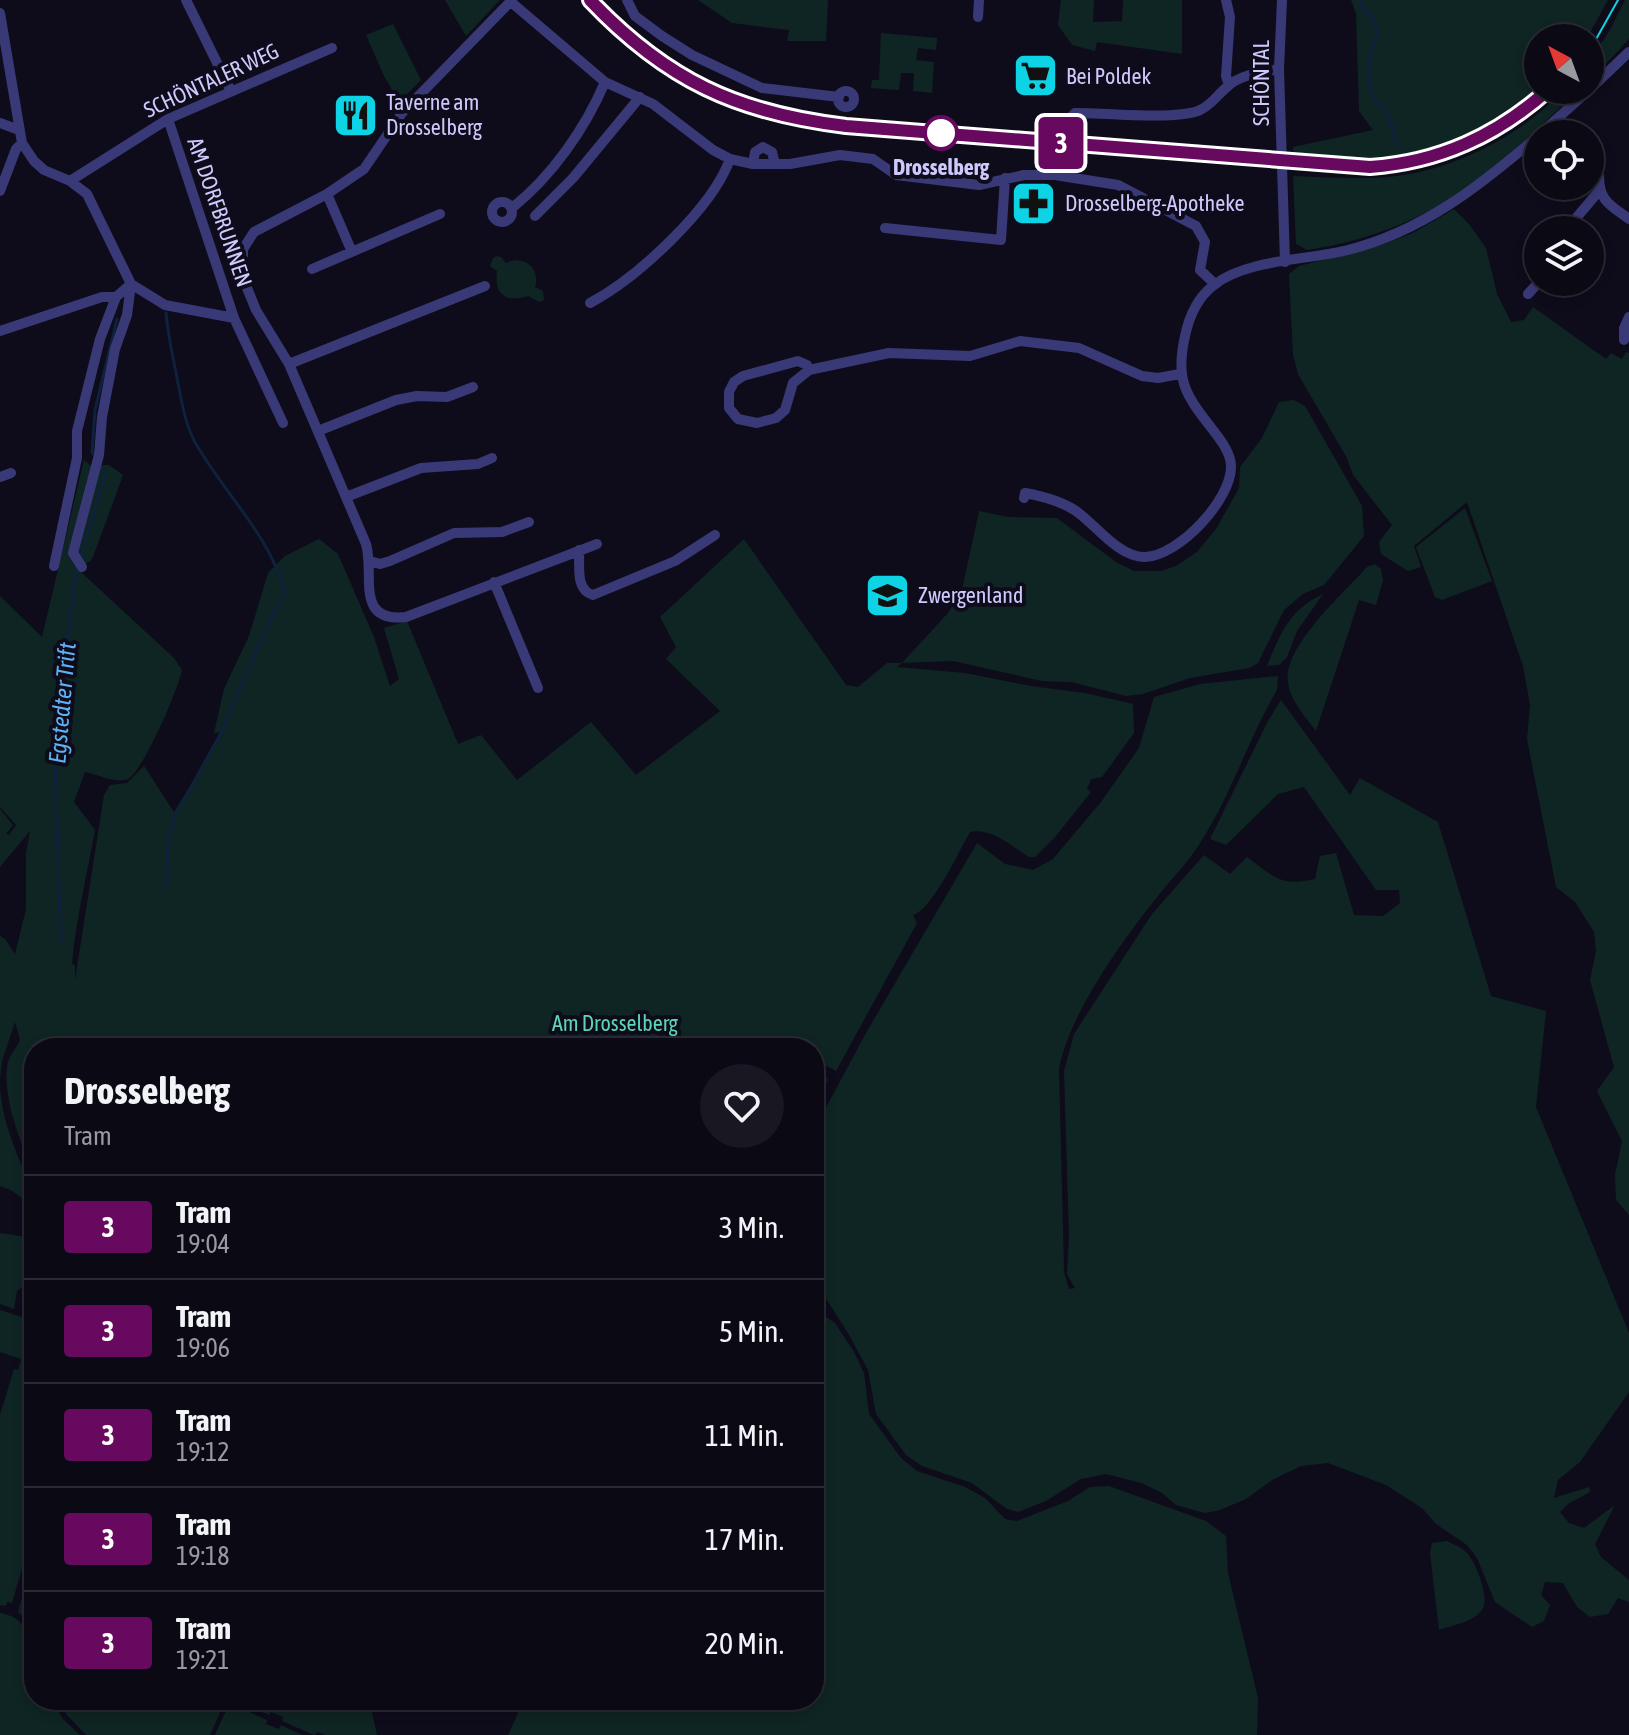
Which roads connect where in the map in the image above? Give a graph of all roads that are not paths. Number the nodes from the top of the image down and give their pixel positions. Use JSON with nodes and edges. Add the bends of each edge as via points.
{"nodes":[{"id":1,"x":186,"y":0,"type":"edge"},
{"id":2,"x":627,"y":0,"type":"edge"},
{"id":3,"x":979,"y":0,"type":"edge"},
{"id":4,"x":1226,"y":0,"type":"edge"},
{"id":5,"x":1282,"y":0,"type":"edge"},
{"id":6,"x":512,"y":1,"type":"edge"},
{"id":7,"x":0,"y":13,"type":"edge"},
{"id":8,"x":978,"y":17,"type":"dead end"},
{"id":9,"x":332,"y":48,"type":"dead end"},
{"id":10,"x":1629,"y":52,"type":"edge"},
{"id":11,"x":1279,"y":69,"type":"junction"},
{"id":12,"x":1604,"y":76,"type":"edge"},
{"id":13,"x":605,"y":82,"type":"junction"},
{"id":14,"x":1229,"y":85,"type":"junction"},
{"id":15,"x":231,"y":91,"type":"junction"},
{"id":16,"x":640,"y":97,"type":"junction"},
{"id":17,"x":839,"y":97,"type":"dead end"},
{"id":18,"x":1574,"y":104,"type":"edge"},
{"id":19,"x":168,"y":119,"type":"junction"},
{"id":20,"x":1068,"y":120,"type":"dead end"},
{"id":21,"x":1556,"y":120,"type":"edge"},
{"id":22,"x":0,"y":123,"type":"edge"},
{"id":23,"x":19,"y":130,"type":"junction"},
{"id":24,"x":22,"y":143,"type":"junction"},
{"id":25,"x":1524,"y":148,"type":"edge"},
{"id":26,"x":730,"y":159,"type":"junction"},
{"id":27,"x":753,"y":164,"type":"junction"},
{"id":28,"x":775,"y":164,"type":"junction"},
{"id":29,"x":1005,"y":178,"type":"junction"},
{"id":30,"x":70,"y":181,"type":"junction"},
{"id":31,"x":0,"y":191,"type":"edge"},
{"id":32,"x":327,"y":194,"type":"junction"},
{"id":33,"x":1604,"y":199,"type":"edge"},
{"id":34,"x":1591,"y":200,"type":"edge"},
{"id":35,"x":512,"y":208,"type":"dead end"},
{"id":36,"x":440,"y":214,"type":"dead end"},
{"id":37,"x":535,"y":216,"type":"dead end"},
{"id":38,"x":1578,"y":216,"type":"edge"},
{"id":39,"x":1629,"y":219,"type":"edge"},
{"id":40,"x":891,"y":232,"type":"dead end"},
{"id":41,"x":352,"y":252,"type":"junction"},
{"id":42,"x":1285,"y":262,"type":"junction"},
{"id":43,"x":312,"y":269,"type":"dead end"},
{"id":44,"x":131,"y":284,"type":"junction"},
{"id":45,"x":1215,"y":284,"type":"junction"},
{"id":46,"x":485,"y":286,"type":"dead end"},
{"id":47,"x":116,"y":297,"type":"junction"},
{"id":48,"x":590,"y":303,"type":"dead end"},
{"id":49,"x":1629,"y":317,"type":"edge"},
{"id":50,"x":234,"y":318,"type":"junction"},
{"id":51,"x":0,"y":331,"type":"edge"},
{"id":52,"x":1624,"y":340,"type":"dead end"},
{"id":53,"x":289,"y":364,"type":"junction"},
{"id":54,"x":809,"y":370,"type":"junction"},
{"id":55,"x":1180,"y":374,"type":"junction"},
{"id":56,"x":473,"y":387,"type":"dead end"},
{"id":57,"x":283,"y":423,"type":"dead end"},
{"id":58,"x":318,"y":431,"type":"junction"},
{"id":59,"x":492,"y":458,"type":"dead end"},
{"id":60,"x":346,"y":497,"type":"junction"},
{"id":61,"x":1024,"y":498,"type":"dead end"},
{"id":62,"x":529,"y":522,"type":"dead end"},
{"id":63,"x":715,"y":535,"type":"dead end"},
{"id":64,"x":597,"y":544,"type":"dead end"},
{"id":65,"x":579,"y":550,"type":"junction"},
{"id":66,"x":77,"y":561,"type":"dead end"},
{"id":67,"x":370,"y":561,"type":"junction"},
{"id":68,"x":54,"y":566,"type":"dead end"},
{"id":69,"x":494,"y":582,"type":"junction"},
{"id":70,"x":538,"y":688,"type":"dead end"}],
"edges":[{"from":1,"to":15,"type":"street"},
{"from":2,"to":17,"type":"street","via":[[635,16],[662,36],[762,88]]},
{"from":3,"to":8,"type":"street"},
{"from":4,"to":14,"type":"street"},
{"from":5,"to":11,"type":"street","name":"SCHÖNTAL"},
{"from":6,"to":13,"type":"street"},
{"from":6,"to":32,"type":"street","via":[[409,105],[364,169]]},
{"from":7,"to":23,"type":"street"},
{"from":9,"to":15,"type":"street","name":"SCHÖNTALER WEG"},
{"from":10,"to":12,"type":"street"},
{"from":11,"to":14,"type":"street"},
{"from":11,"to":42,"type":"street","name":"SCHÖNTAL"},
{"from":13,"to":16,"type":"street"},
{"from":13,"to":35,"type":"street","via":[[549,171]]},
{"from":14,"to":20,"type":"street","via":[[1201,110],[1075,113]]},
{"from":15,"to":19,"type":"street","name":"SCHÖNTALER WEG"},
{"from":16,"to":26,"type":"street"},
{"from":16,"to":37,"type":"street"},
{"from":18,"to":21,"type":"street"},
{"from":19,"to":30,"type":"street","name":"SCHÖNTALER WEG"},
{"from":19,"to":50,"type":"street","name":"AM DORFBRUNNEN"},
{"from":22,"to":23,"type":"street"},
{"from":23,"to":24,"type":"street"},
{"from":24,"to":30,"type":"street","via":[[44,170]]},
{"from":24,"to":31,"type":"street"},
{"from":25,"to":42,"type":"street","via":[[1484,182],[1423,221],[1350,250]]},
{"from":26,"to":27,"type":"street"},
{"from":26,"to":48,"type":"street","via":[[717,185],[665,246]]},
{"from":27,"to":28,"type":"street"},
{"from":27,"to":28,"type":"street","via":[[755,152],[763,147],[772,152]]},
{"from":28,"to":29,"type":"street","via":[[840,155],[873,159],[896,175],[929,180],[979,185]]},
{"from":29,"to":40,"type":"street","via":[[1001,240]]},
{"from":29,"to":45,"type":"street","via":[[1055,175],[1096,180],[1158,205],[1201,232],[1205,242],[1200,270]]},
{"from":30,"to":44,"type":"street","via":[[97,210]]},
{"from":32,"to":41,"type":"street"},
{"from":32,"to":53,"type":"street","via":[[254,232],[243,249],[243,278]]},
{"from":33,"to":39,"type":"street"},
{"from":34,"to":38,"type":"street"},
{"from":36,"to":41,"type":"street"},
{"from":41,"to":43,"type":"street"},
{"from":42,"to":45,"type":"street","via":[[1241,271]]},
{"from":44,"to":47,"type":"street"},
{"from":44,"to":50,"type":"street","via":[[165,305]]},
{"from":44,"to":66,"type":"street"},
{"from":45,"to":55,"type":"street","via":[[1192,314]]},
{"from":46,"to":53,"type":"street"},
{"from":47,"to":51,"type":"street"},
{"from":47,"to":68,"type":"street","via":[[77,431],[77,458]]},
{"from":49,"to":52,"type":"street"},
{"from":50,"to":57,"type":"street","name":"AM DORFBRUNNEN"},
{"from":53,"to":58,"type":"street"},
{"from":54,"to":54,"type":"street","via":[[798,361],[743,376],[729,392],[729,408],[746,423],[776,418],[785,410],[793,383]]},
{"from":54,"to":55,"type":"street","via":[[889,353],[970,356],[1027,341],[1079,348],[1142,376]]},
{"from":55,"to":61,"type":"street","via":[[1190,399],[1223,443],[1231,467],[1207,517],[1177,547],[1141,558],[1074,509],[1042,496],[1025,493]]},
{"from":56,"to":58,"type":"street","via":[[447,397],[396,400]]},
{"from":58,"to":60,"type":"street"},
{"from":59,"to":60,"type":"street","via":[[421,468]]},
{"from":60,"to":67,"type":"street"},
{"from":62,"to":67,"type":"street","via":[[502,532],[454,533],[390,561]]},
{"from":63,"to":65,"type":"street","via":[[675,561],[593,595],[581,587]]},
{"from":64,"to":65,"type":"street"},
{"from":65,"to":69,"type":"street"},
{"from":67,"to":69,"type":"street","via":[[370,600],[385,615],[406,617]]},
{"from":69,"to":70,"type":"street"}]}
